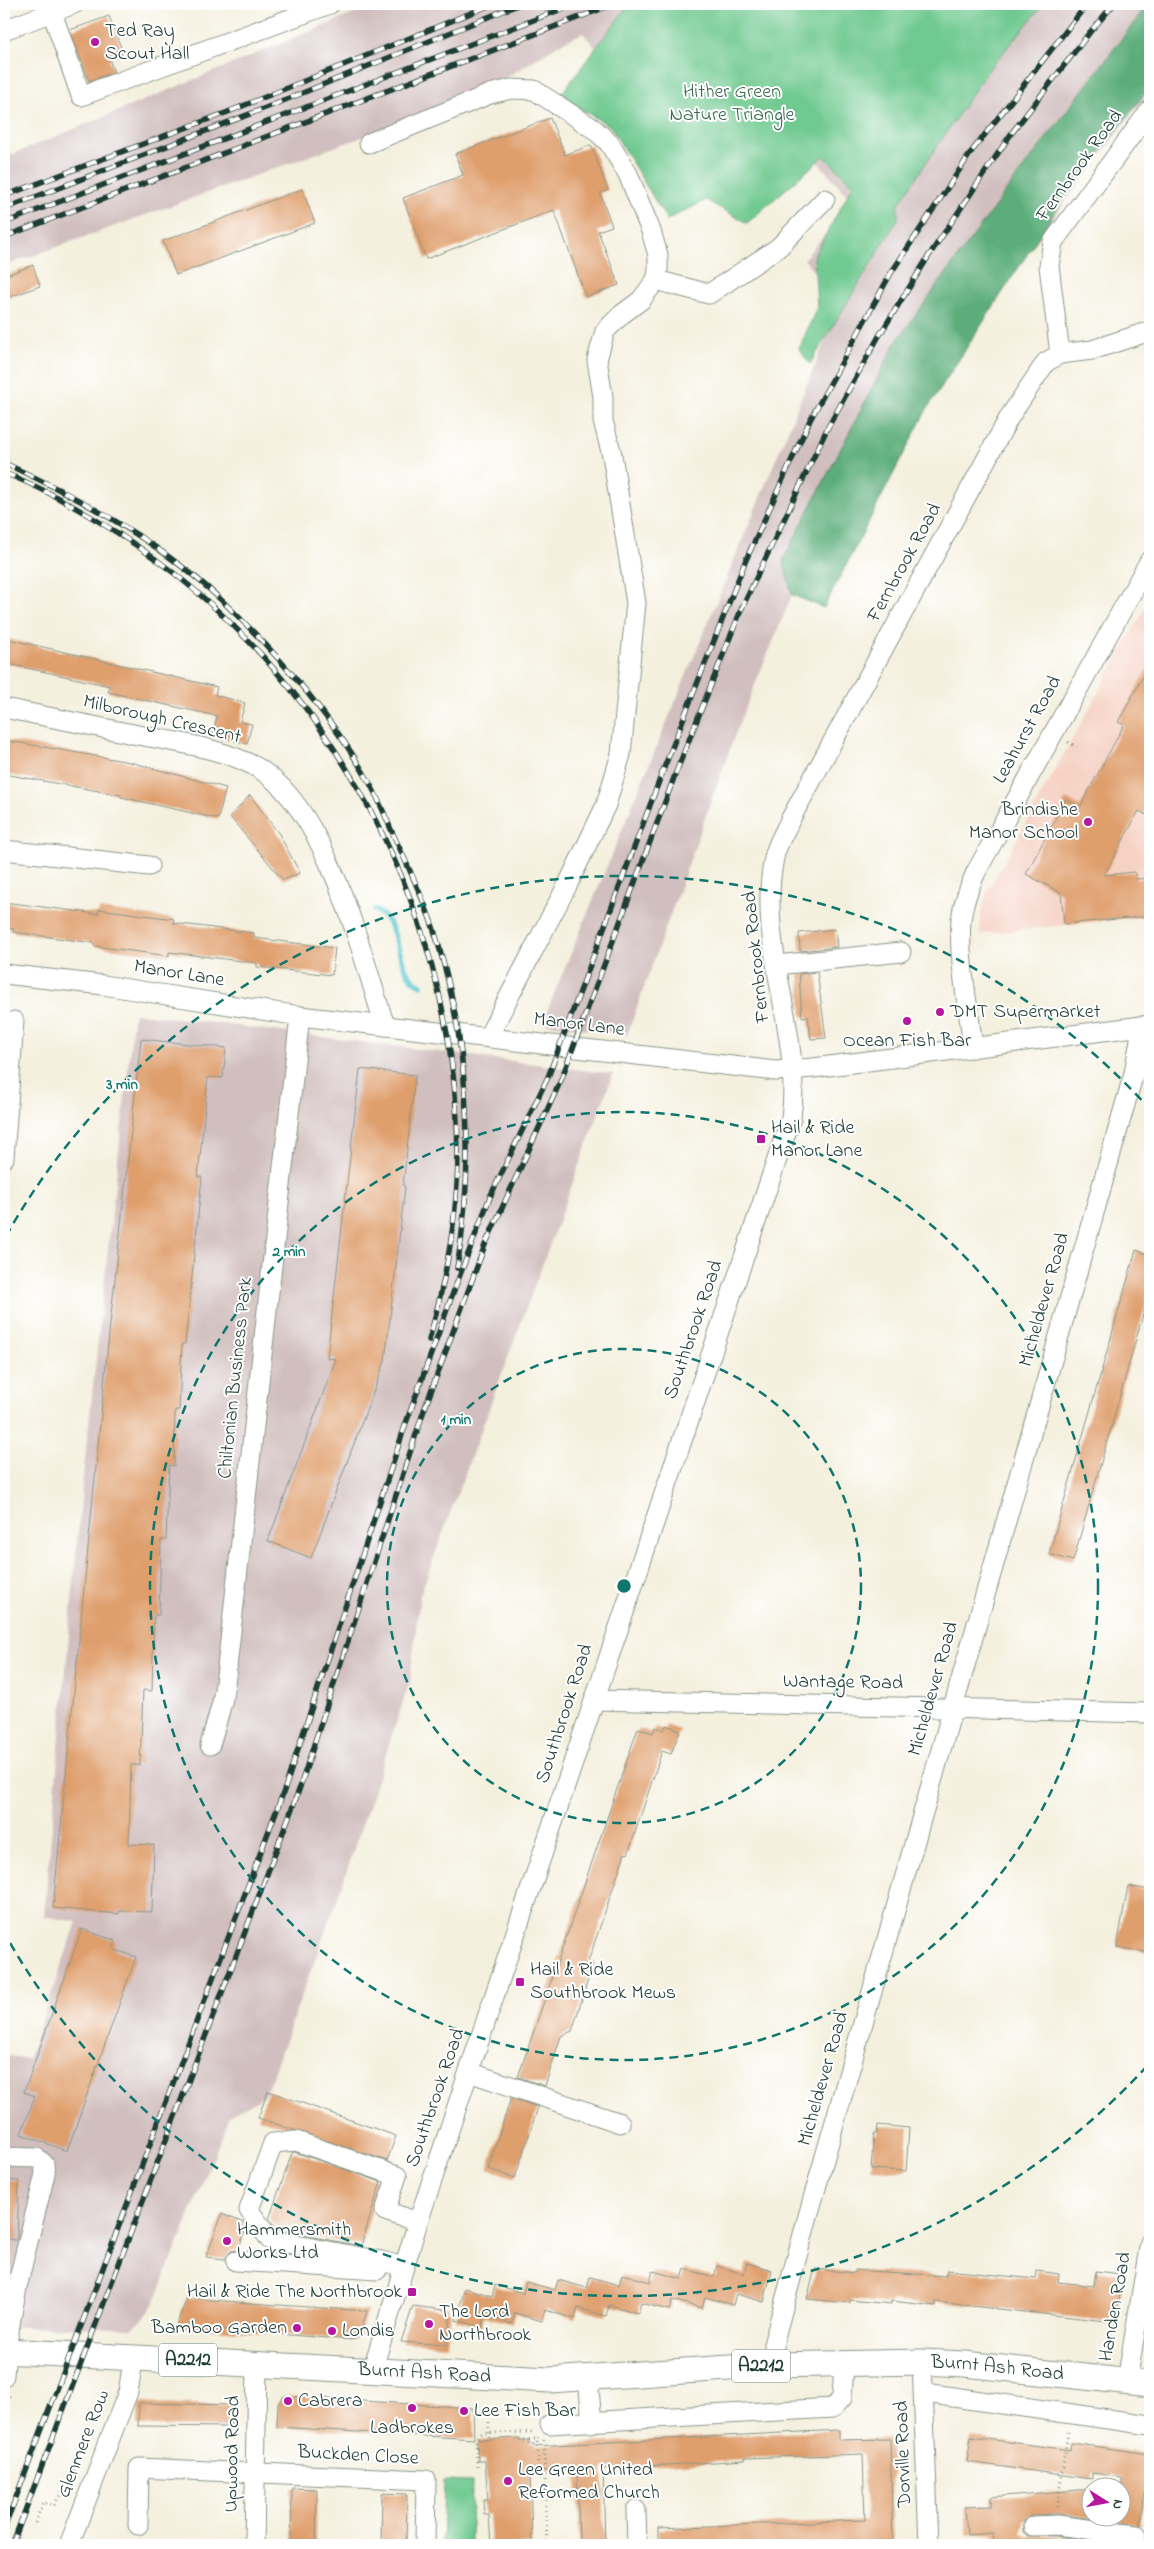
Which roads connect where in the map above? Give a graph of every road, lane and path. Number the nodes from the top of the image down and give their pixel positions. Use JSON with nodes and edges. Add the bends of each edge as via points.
{"nodes":[{"id":1,"x":74,"y":4,"type":"edge"},
{"id":2,"x":330,"y":4,"type":"edge"},
{"id":3,"x":52,"y":12,"type":"junction"},
{"id":4,"x":4,"y":30,"type":"edge"},
{"id":5,"x":1150,"y":110,"type":"edge"},
{"id":6,"x":369,"y":143,"type":"dead end"},
{"id":7,"x":824,"y":198,"type":"dead end"},
{"id":8,"x":656,"y":280,"type":"junction"},
{"id":9,"x":1150,"y":331,"type":"edge"},
{"id":10,"x":1060,"y":354,"type":"junction"},
{"id":11,"x":1150,"y":560,"type":"edge"},
{"id":12,"x":4,"y":708,"type":"edge"},
{"id":13,"x":4,"y":850,"type":"edge"},
{"id":14,"x":149,"y":866,"type":"dead end"},
{"id":15,"x":901,"y":952,"type":"dead end"},
{"id":16,"x":778,"y":965,"type":"junction"},
{"id":17,"x":4,"y":974,"type":"edge"},
{"id":18,"x":300,"y":1016,"type":"junction"},
{"id":19,"x":14,"y":1021,"type":"dead end"},
{"id":20,"x":1144,"y":1025,"type":"edge"},
{"id":21,"x":385,"y":1026,"type":"junction"},
{"id":22,"x":488,"y":1037,"type":"junction"},
{"id":23,"x":973,"y":1048,"type":"junction"},
{"id":24,"x":793,"y":1071,"type":"junction"},
{"id":25,"x":4,"y":1158,"type":"edge"},
{"id":26,"x":594,"y":1700,"type":"junction"},
{"id":27,"x":952,"y":1708,"type":"junction"},
{"id":28,"x":1150,"y":1713,"type":"edge"},
{"id":29,"x":210,"y":1744,"type":"dead end"},
{"id":30,"x":469,"y":2072,"type":"junction"},
{"id":31,"x":620,"y":2123,"type":"dead end"},
{"id":32,"x":4,"y":2157,"type":"edge"},
{"id":33,"x":418,"y":2222,"type":"junction"},
{"id":34,"x":1150,"y":2242,"type":"edge"},
{"id":35,"x":236,"y":2261,"type":"dead end"},
{"id":36,"x":401,"y":2272,"type":"junction"},
{"id":37,"x":4,"y":2351,"type":"edge"},
{"id":38,"x":134,"y":2356,"type":"junction"},
{"id":39,"x":922,"y":2362,"type":"junction"},
{"id":40,"x":844,"y":2363,"type":"junction"},
{"id":41,"x":257,"y":2364,"type":"junction"},
{"id":42,"x":774,"y":2365,"type":"junction"},
{"id":43,"x":372,"y":2371,"type":"junction"},
{"id":44,"x":4,"y":2376,"type":"edge"},
{"id":45,"x":588,"y":2377,"type":"junction"},
{"id":46,"x":1138,"y":2383,"type":"edge"},
{"id":47,"x":924,"y":2394,"type":"junction"},
{"id":48,"x":1071,"y":2414,"type":"junction"},
{"id":49,"x":489,"y":2422,"type":"dead end"},
{"id":50,"x":592,"y":2424,"type":"junction"},
{"id":51,"x":1150,"y":2425,"type":"edge"},
{"id":52,"x":543,"y":2428,"type":"junction"},
{"id":53,"x":489,"y":2433,"type":"junction"},
{"id":54,"x":537,"y":2439,"type":"dead end"},
{"id":55,"x":524,"y":2440,"type":"dead end"},
{"id":56,"x":489,"y":2442,"type":"dead end"},
{"id":57,"x":476,"y":2467,"type":"dead end"},
{"id":58,"x":255,"y":2473,"type":"junction"},
{"id":59,"x":43,"y":2502,"type":"dead end"},
{"id":60,"x":636,"y":2510,"type":"dead end"},
{"id":61,"x":34,"y":2523,"type":"dead end"},
{"id":62,"x":138,"y":2525,"type":"dead end"},
{"id":63,"x":1057,"y":2525,"type":"junction"},
{"id":64,"x":1033,"y":2526,"type":"dead end"},
{"id":65,"x":1137,"y":2535,"type":"dead end"},
{"id":66,"x":1109,"y":2538,"type":"edge"},
{"id":67,"x":69,"y":2545,"type":"edge"},
{"id":68,"x":254,"y":2545,"type":"edge"},
{"id":69,"x":425,"y":2545,"type":"edge"},
{"id":70,"x":547,"y":2545,"type":"edge"},
{"id":71,"x":637,"y":2545,"type":"edge"},
{"id":72,"x":929,"y":2545,"type":"edge"}],
"edges":[{"from":1,"to":3,"type":"street"},
{"from":2,"to":3,"type":"street","via":[[81,96]]},
{"from":3,"to":4,"type":"street"},
{"from":5,"to":10,"type":"street","name":"Fernbrook Road","via":[[1052,242],[1049,266]]},
{"from":6,"to":8,"type":"street","via":[[490,94],[511,89],[534,90],[594,129],[609,143],[628,174],[652,231],[658,255]]},
{"from":7,"to":8,"type":"street","via":[[778,248],[709,294]]},
{"from":8,"to":22,"type":"street","via":[[642,300],[605,331],[597,360],[603,421],[612,455],[636,603],[621,754],[606,805]]},
{"from":9,"to":10,"type":"street","via":[[1092,350]]},
{"from":10,"to":16,"type":"street","name":"Fernbrook Road","via":[[1046,362],[1010,416],[790,820],[774,857],[770,892]]},
{"from":11,"to":23,"type":"street","name":"Leahurst Road","via":[[966,894],[961,920],[962,948]]},
{"from":12,"to":21,"type":"street","name":"Milborough Crescent","via":[[176,742],[236,758],[264,772],[287,792],[308,822],[333,874]]},
{"from":13,"to":14,"type":"street"},
{"from":15,"to":16,"type":"street"},
{"from":16,"to":24,"type":"street","name":"Fernbrook Road"},
{"from":17,"to":18,"type":"street","name":"Manor Lane","via":[[103,985]]},
{"from":18,"to":21,"type":"street","name":"Manor Lane"},
{"from":18,"to":29,"type":"street","name":"Chiltonian Business Park","via":[[226,1676]]},
{"from":19,"to":25,"type":"street"},
{"from":20,"to":23,"type":"street","name":"Manor Lane"},
{"from":20,"to":27,"type":"street","name":"Micheldever Road","via":[[1134,1073]]},
{"from":21,"to":22,"type":"street","name":"Manor Lane"},
{"from":22,"to":24,"type":"street","name":"Manor Lane","via":[[723,1066]]},
{"from":23,"to":24,"type":"street","name":"Manor Lane"},
{"from":24,"to":26,"type":"street","name":"Southbrook Road","via":[[791,1118]]},
{"from":26,"to":27,"type":"street","name":"Wantage Road"},
{"from":26,"to":30,"type":"street","name":"Southbrook Road"},
{"from":27,"to":28,"type":"street","name":"Wantage Road"},
{"from":27,"to":42,"type":"street","name":"Micheldever Road","via":[[774,2341]]},
{"from":30,"to":31,"type":"street"},
{"from":30,"to":33,"type":"street","name":"Southbrook Road"},
{"from":32,"to":37,"type":"street","via":[[38,2158],[44,2164],[45,2174]]},
{"from":33,"to":36,"type":"street","name":"Southbrook Road"},
{"from":33,"to":36,"type":"street","via":[[385,2211],[397,2176],[296,2141],[274,2143],[249,2210],[270,2240],[382,2261]]},
{"from":34,"to":46,"type":"street","name":"Handen Road"},
{"from":35,"to":36,"type":"street"},
{"from":36,"to":43,"type":"street","name":"Southbrook Road"},
{"from":37,"to":38,"type":"main road","name":"Burnt Ash Road","number":"A2212"},
{"from":37,"to":44,"type":"street"},
{"from":38,"to":41,"type":"main road","name":"Burnt Ash Road","number":"A2212"},
{"from":38,"to":67,"type":"street","name":"Glenmere Row","via":[[128,2392]]},
{"from":39,"to":40,"type":"main road","name":"Burnt Ash Road","number":"A2212"},
{"from":39,"to":46,"type":"main road","name":"Burnt Ash Road","number":"A2212"},
{"from":39,"to":47,"type":"street","name":"Dorville Road"},
{"from":40,"to":42,"type":"main road","name":"Burnt Ash Road","number":"A2212"},
{"from":40,"to":50,"type":"street","via":[[842,2398],[833,2408]]},
{"from":41,"to":43,"type":"main road","name":"Burnt Ash Road","number":"A2212"},
{"from":41,"to":58,"type":"street","name":"Upwood Road"},
{"from":42,"to":45,"type":"main road","name":"Burnt Ash Road","number":"A2212"},
{"from":43,"to":45,"type":"main road","name":"Burnt Ash Road","number":"A2212","via":[[550,2380]]},
{"from":45,"to":50,"type":"street"},
{"from":47,"to":48,"type":"street","name":"Burnt Ash Road"},
{"from":47,"to":72,"type":"street","name":"Dorville Road"},
{"from":48,"to":51,"type":"street","name":"Burnt Ash Road"},
{"from":48,"to":63,"type":"path","via":[[1057,2496]]},
{"from":49,"to":53,"type":"path"},
{"from":50,"to":52,"type":"street"},
{"from":52,"to":53,"type":"path"},
{"from":52,"to":70,"type":"path"},
{"from":53,"to":56,"type":"path"},
{"from":53,"to":57,"type":"path","via":[[482,2433],[477,2438]]},
{"from":54,"to":55,"type":"path"},
{"from":58,"to":62,"type":"street","via":[[139,2468]]},
{"from":58,"to":68,"type":"street","name":"Upwood Road"},
{"from":58,"to":69,"type":"street","name":"Buckden Close","via":[[426,2480]]},
{"from":59,"to":61,"type":"path"},
{"from":60,"to":71,"type":"street"},
{"from":63,"to":64,"type":"street"},
{"from":63,"to":66,"type":"street"},
{"from":65,"to":66,"type":"street"}]}
